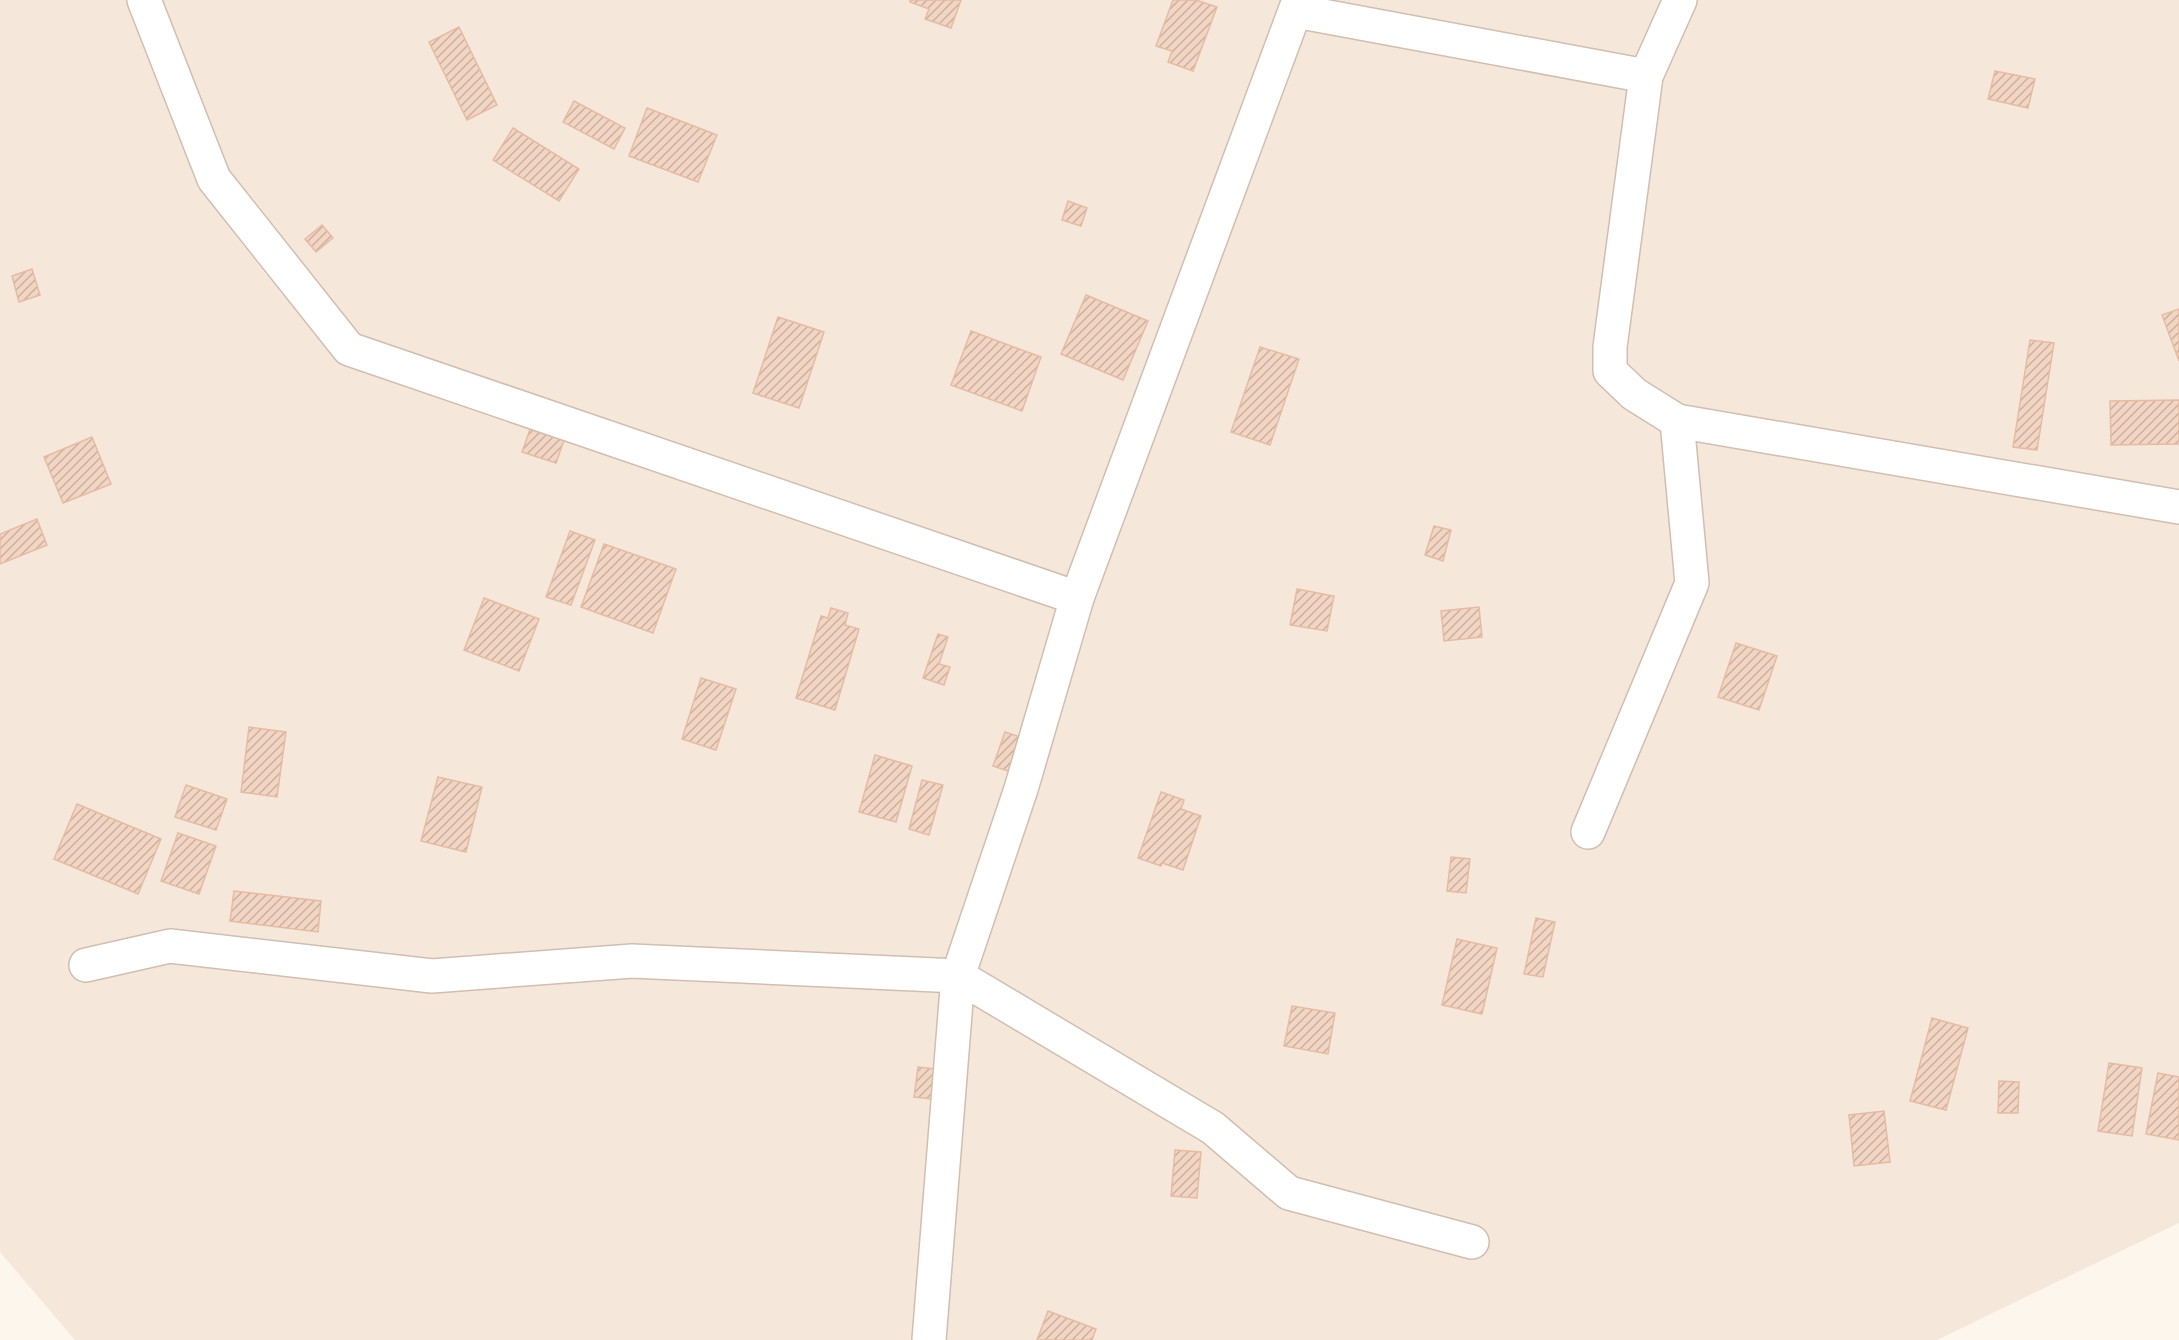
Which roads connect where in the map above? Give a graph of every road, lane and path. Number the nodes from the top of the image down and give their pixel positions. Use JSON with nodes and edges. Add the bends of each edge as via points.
{"nodes":[{"id":1,"x":144,"y":0,"type":"edge"},
{"id":2,"x":1680,"y":0,"type":"edge"},
{"id":3,"x":1298,"y":6,"type":"edge"},
{"id":4,"x":1646,"y":76,"type":"junction"},
{"id":5,"x":1677,"y":421,"type":"junction"},
{"id":6,"x":2179,"y":507,"type":"edge"},
{"id":7,"x":1077,"y":598,"type":"junction"},
{"id":8,"x":1588,"y":832,"type":"dead end"},
{"id":9,"x":86,"y":965,"type":"dead end"},
{"id":10,"x":958,"y":976,"type":"junction"},
{"id":11,"x":1472,"y":1242,"type":"dead end"},
{"id":12,"x":929,"y":1340,"type":"edge"}],
"edges":[{"from":1,"to":7,"type":"street","via":[[214,179],[349,349]]},
{"from":2,"to":4,"type":"street"},
{"from":3,"to":4,"type":"street"},
{"from":3,"to":7,"type":"street"},
{"from":4,"to":5,"type":"street","via":[[1610,371],[1634,394]]},
{"from":5,"to":6,"type":"street"},
{"from":5,"to":8,"type":"street","via":[[1692,583]]},
{"from":7,"to":10,"type":"street","via":[[1021,789]]},
{"from":9,"to":10,"type":"street","via":[[170,946],[432,976],[632,961]]},
{"from":10,"to":11,"type":"street","via":[[1213,1128],[1289,1193]]},
{"from":10,"to":12,"type":"street"}]}
